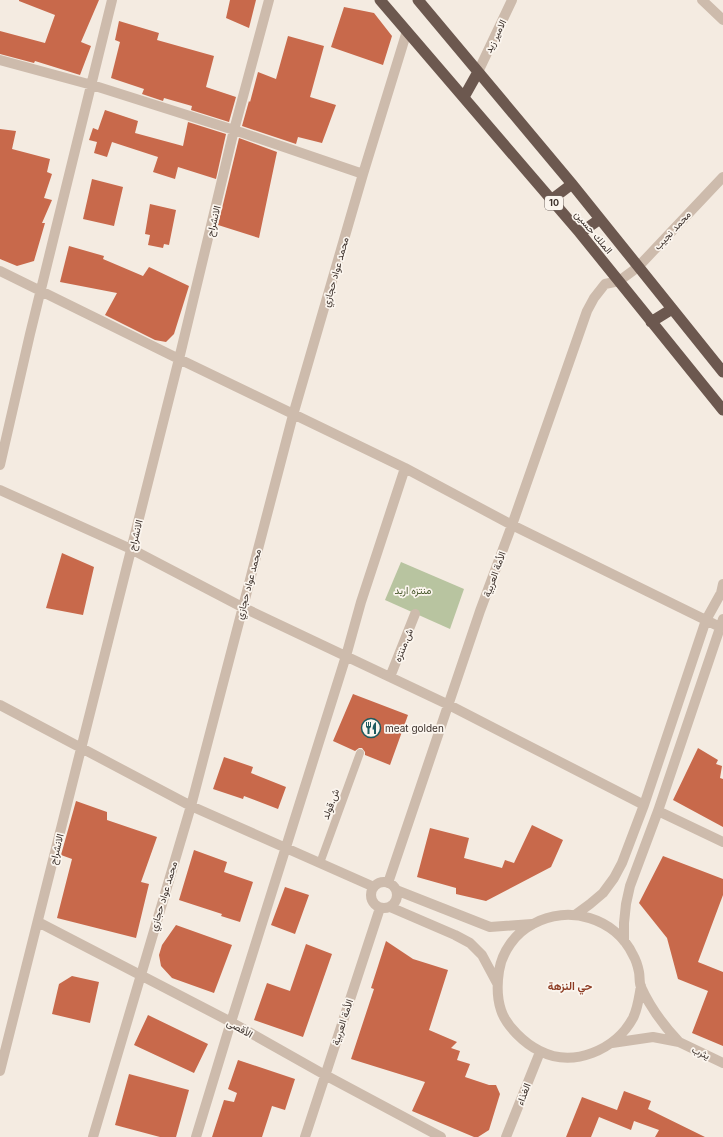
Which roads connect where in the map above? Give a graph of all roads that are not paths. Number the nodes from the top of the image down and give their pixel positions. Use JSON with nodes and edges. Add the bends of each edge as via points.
{"nodes":[{"id":1,"x":112,"y":0,"type":"edge"},
{"id":2,"x":269,"y":0,"type":"edge"},
{"id":3,"x":380,"y":0,"type":"edge"},
{"id":4,"x":418,"y":0,"type":"edge"},
{"id":5,"x":512,"y":0,"type":"edge"},
{"id":6,"x":702,"y":0,"type":"edge"},
{"id":7,"x":723,"y":20,"type":"edge"},
{"id":8,"x":407,"y":31,"type":"junction"},
{"id":9,"x":0,"y":60,"type":"edge"},
{"id":10,"x":478,"y":72,"type":"junction"},
{"id":11,"x":92,"y":84,"type":"junction"},
{"id":12,"x":464,"y":97,"type":"junction"},
{"id":13,"x":234,"y":130,"type":"junction"},
{"id":14,"x":363,"y":174,"type":"junction"},
{"id":15,"x":723,"y":177,"type":"edge"},
{"id":16,"x":572,"y":184,"type":"junction"},
{"id":17,"x":551,"y":200,"type":"junction"},
{"id":18,"x":600,"y":219,"type":"junction"},
{"id":19,"x":580,"y":233,"type":"junction"},
{"id":20,"x":638,"y":267,"type":"junction"},
{"id":21,"x":0,"y":270,"type":"edge"},
{"id":22,"x":619,"y":281,"type":"junction"},
{"id":23,"x":41,"y":291,"type":"junction"},
{"id":24,"x":672,"y":309,"type":"junction"},
{"id":25,"x":651,"y":322,"type":"junction"},
{"id":26,"x":179,"y":359,"type":"junction"},
{"id":27,"x":723,"y":372,"type":"edge"},
{"id":28,"x":723,"y":410,"type":"edge"},
{"id":29,"x":294,"y":414,"type":"junction"},
{"id":30,"x":0,"y":465,"type":"edge"},
{"id":31,"x":405,"y":468,"type":"junction"},
{"id":32,"x":0,"y":490,"type":"edge"},
{"id":33,"x":512,"y":525,"type":"junction"},
{"id":34,"x":131,"y":549,"type":"junction"},
{"id":35,"x":722,"y":592,"type":"edge"},
{"id":36,"x":242,"y":607,"type":"junction"},
{"id":37,"x":416,"y":614,"type":"dead end"},
{"id":38,"x":706,"y":620,"type":"junction"},
{"id":39,"x":722,"y":623,"type":"edge"},
{"id":40,"x":346,"y":656,"type":"junction"},
{"id":41,"x":390,"y":677,"type":"junction"},
{"id":42,"x":0,"y":705,"type":"edge"},
{"id":43,"x":449,"y":705,"type":"junction"},
{"id":44,"x":82,"y":748,"type":"junction"},
{"id":45,"x":360,"y":753,"type":"dead end"},
{"id":46,"x":644,"y":805,"type":"junction"},
{"id":47,"x":191,"y":806,"type":"junction"},
{"id":48,"x":658,"y":811,"type":"junction"},
{"id":49,"x":723,"y":842,"type":"edge"},
{"id":50,"x":286,"y":848,"type":"junction"},
{"id":51,"x":320,"y":863,"type":"junction"},
{"id":52,"x":388,"y":883,"type":"junction"},
{"id":53,"x":374,"y":888,"type":"junction"},
{"id":54,"x":396,"y":890,"type":"junction"},
{"id":55,"x":385,"y":907,"type":"junction"},
{"id":56,"x":575,"y":915,"type":"junction"},
{"id":57,"x":38,"y":922,"type":"junction"},
{"id":58,"x":532,"y":924,"type":"junction"},
{"id":59,"x":624,"y":941,"type":"junction"},
{"id":60,"x":140,"y":975,"type":"junction"},
{"id":61,"x":497,"y":983,"type":"junction"},
{"id":62,"x":640,"y":986,"type":"junction"},
{"id":63,"x":230,"y":1022,"type":"junction"},
{"id":64,"x":679,"y":1042,"type":"junction"},
{"id":65,"x":612,"y":1043,"type":"junction"},
{"id":66,"x":540,"y":1052,"type":"junction"},
{"id":67,"x":723,"y":1063,"type":"edge"},
{"id":68,"x":0,"y":1070,"type":"edge"},
{"id":69,"x":325,"y":1075,"type":"junction"},
{"id":70,"x":93,"y":1137,"type":"edge"},
{"id":71,"x":196,"y":1137,"type":"edge"},
{"id":72,"x":305,"y":1137,"type":"edge"},
{"id":73,"x":441,"y":1137,"type":"edge"},
{"id":74,"x":506,"y":1137,"type":"edge"}],
"edges":[{"from":1,"to":11,"type":"street"},
{"from":2,"to":13,"type":"street","name":"الانشراح"},
{"from":3,"to":8,"type":"highway","name":"الملك حسين","number":"10"},
{"from":4,"to":10,"type":"highway","name":"الملك حسين","number":"10"},
{"from":5,"to":10,"type":"street","name":"الامير زيد"},
{"from":6,"to":7,"type":"street"},
{"from":8,"to":12,"type":"highway","name":"الملك حسين","number":"10"},
{"from":8,"to":14,"type":"street","name":"محمد عواد حجازي"},
{"from":9,"to":11,"type":"street"},
{"from":10,"to":12,"type":"highway"},
{"from":10,"to":16,"type":"highway","name":"الملك حسين","number":"10"},
{"from":11,"to":13,"type":"street"},
{"from":11,"to":23,"type":"street"},
{"from":12,"to":17,"type":"highway","name":"الملك حسين","number":"10"},
{"from":13,"to":14,"type":"street"},
{"from":13,"to":26,"type":"street","name":"الانشراح"},
{"from":14,"to":29,"type":"street","name":"محمد عواد حجازي"},
{"from":15,"to":20,"type":"street","name":"محمد نجيب"},
{"from":16,"to":17,"type":"highway"},
{"from":16,"to":18,"type":"highway","name":"الملك حسين","number":"10"},
{"from":17,"to":19,"type":"highway","name":"الملك حسين","number":"10"},
{"from":18,"to":19,"type":"highway"},
{"from":18,"to":20,"type":"highway","name":"الملك حسين","number":"10"},
{"from":19,"to":22,"type":"highway","name":"الملك حسين","number":"10"},
{"from":20,"to":22,"type":"street","name":"محمد نجيب"},
{"from":20,"to":24,"type":"highway","name":"الملك حسين","number":"10"},
{"from":21,"to":23,"type":"street"},
{"from":22,"to":25,"type":"highway","name":"الملك حسين","number":"10"},
{"from":22,"to":33,"type":"street","name":"الأمة العربية","via":[[605,284],[587,311]]},
{"from":23,"to":26,"type":"street"},
{"from":23,"to":30,"type":"street"},
{"from":24,"to":25,"type":"highway"},
{"from":24,"to":27,"type":"highway","name":"الملك حسين","number":"10"},
{"from":25,"to":28,"type":"highway","name":"الملك حسين","number":"10"},
{"from":26,"to":29,"type":"street"},
{"from":26,"to":34,"type":"street","name":"الانشراح"},
{"from":29,"to":31,"type":"street"},
{"from":29,"to":36,"type":"street","name":"محمد عواد حجازي"},
{"from":31,"to":33,"type":"street"},
{"from":31,"to":40,"type":"street"},
{"from":32,"to":34,"type":"street"},
{"from":33,"to":38,"type":"street"},
{"from":33,"to":43,"type":"street","name":"الأمة العربية"},
{"from":34,"to":36,"type":"street"},
{"from":34,"to":44,"type":"street","name":"الانشراح"},
{"from":35,"to":38,"type":"street"},
{"from":36,"to":40,"type":"street"},
{"from":36,"to":47,"type":"street","name":"محمد عواد حجازي"},
{"from":37,"to":41,"type":"street","name":"ش.منتزه"},
{"from":38,"to":39,"type":"street"},
{"from":38,"to":46,"type":"street"},
{"from":39,"to":48,"type":"street"},
{"from":40,"to":41,"type":"street"},
{"from":40,"to":50,"type":"street"},
{"from":41,"to":43,"type":"street"},
{"from":42,"to":44,"type":"street"},
{"from":43,"to":46,"type":"street"},
{"from":43,"to":52,"type":"street","name":"الأمة العربية"},
{"from":44,"to":47,"type":"street"},
{"from":44,"to":57,"type":"street","name":"الانشراح"},
{"from":45,"to":51,"type":"lane","name":"ش.قولد"},
{"from":46,"to":56,"type":"street","via":[[614,878],[604,893]]},
{"from":47,"to":50,"type":"street"},
{"from":47,"to":60,"type":"street","name":"محمد عواد حجازي"},
{"from":48,"to":49,"type":"street"},
{"from":48,"to":59,"type":"street","via":[[630,886],[625,910]]},
{"from":50,"to":51,"type":"street"},
{"from":50,"to":63,"type":"street"},
{"from":51,"to":53,"type":"street"},
{"from":52,"to":53,"type":"street","via":[[381,883]]},
{"from":52,"to":54,"type":"street"},
{"from":53,"to":55,"type":"street","via":[[373,902]]},
{"from":54,"to":55,"type":"street","via":[[397,898],[393,905]]},
{"from":54,"to":58,"type":"street","via":[[490,927]]},
{"from":55,"to":61,"type":"street","via":[[470,943],[482,955]]},
{"from":55,"to":69,"type":"street","name":"الأمة العربية"},
{"from":56,"to":58,"type":"street","via":[[560,915]]},
{"from":56,"to":59,"type":"street","via":[[594,919],[610,928]]},
{"from":57,"to":60,"type":"street","name":"الأقصى"},
{"from":57,"to":68,"type":"street","name":"الانشراح"},
{"from":58,"to":61,"type":"street","via":[[518,935],[507,949],[500,965]]},
{"from":59,"to":62,"type":"street","via":[[639,970]]},
{"from":60,"to":63,"type":"street","name":"الأقصى"},
{"from":60,"to":70,"type":"street","name":"محمد عواد حجازي"},
{"from":61,"to":66,"type":"street","via":[[501,1011],[516,1035]]},
{"from":62,"to":64,"type":"street","via":[[667,1029]]},
{"from":62,"to":65,"type":"street","via":[[639,1002],[633,1018],[624,1032]]},
{"from":63,"to":69,"type":"street","name":"الأقصى"},
{"from":63,"to":71,"type":"street"},
{"from":64,"to":65,"type":"street","via":[[653,1037]]},
{"from":64,"to":67,"type":"street","name":"يثرب"},
{"from":65,"to":66,"type":"street","via":[[595,1053],[577,1057],[558,1057]]},
{"from":66,"to":74,"type":"street","name":"الغذاء"},
{"from":69,"to":72,"type":"street","name":"الأمة العربية"},
{"from":69,"to":73,"type":"street","name":"الأقصى"}]}
